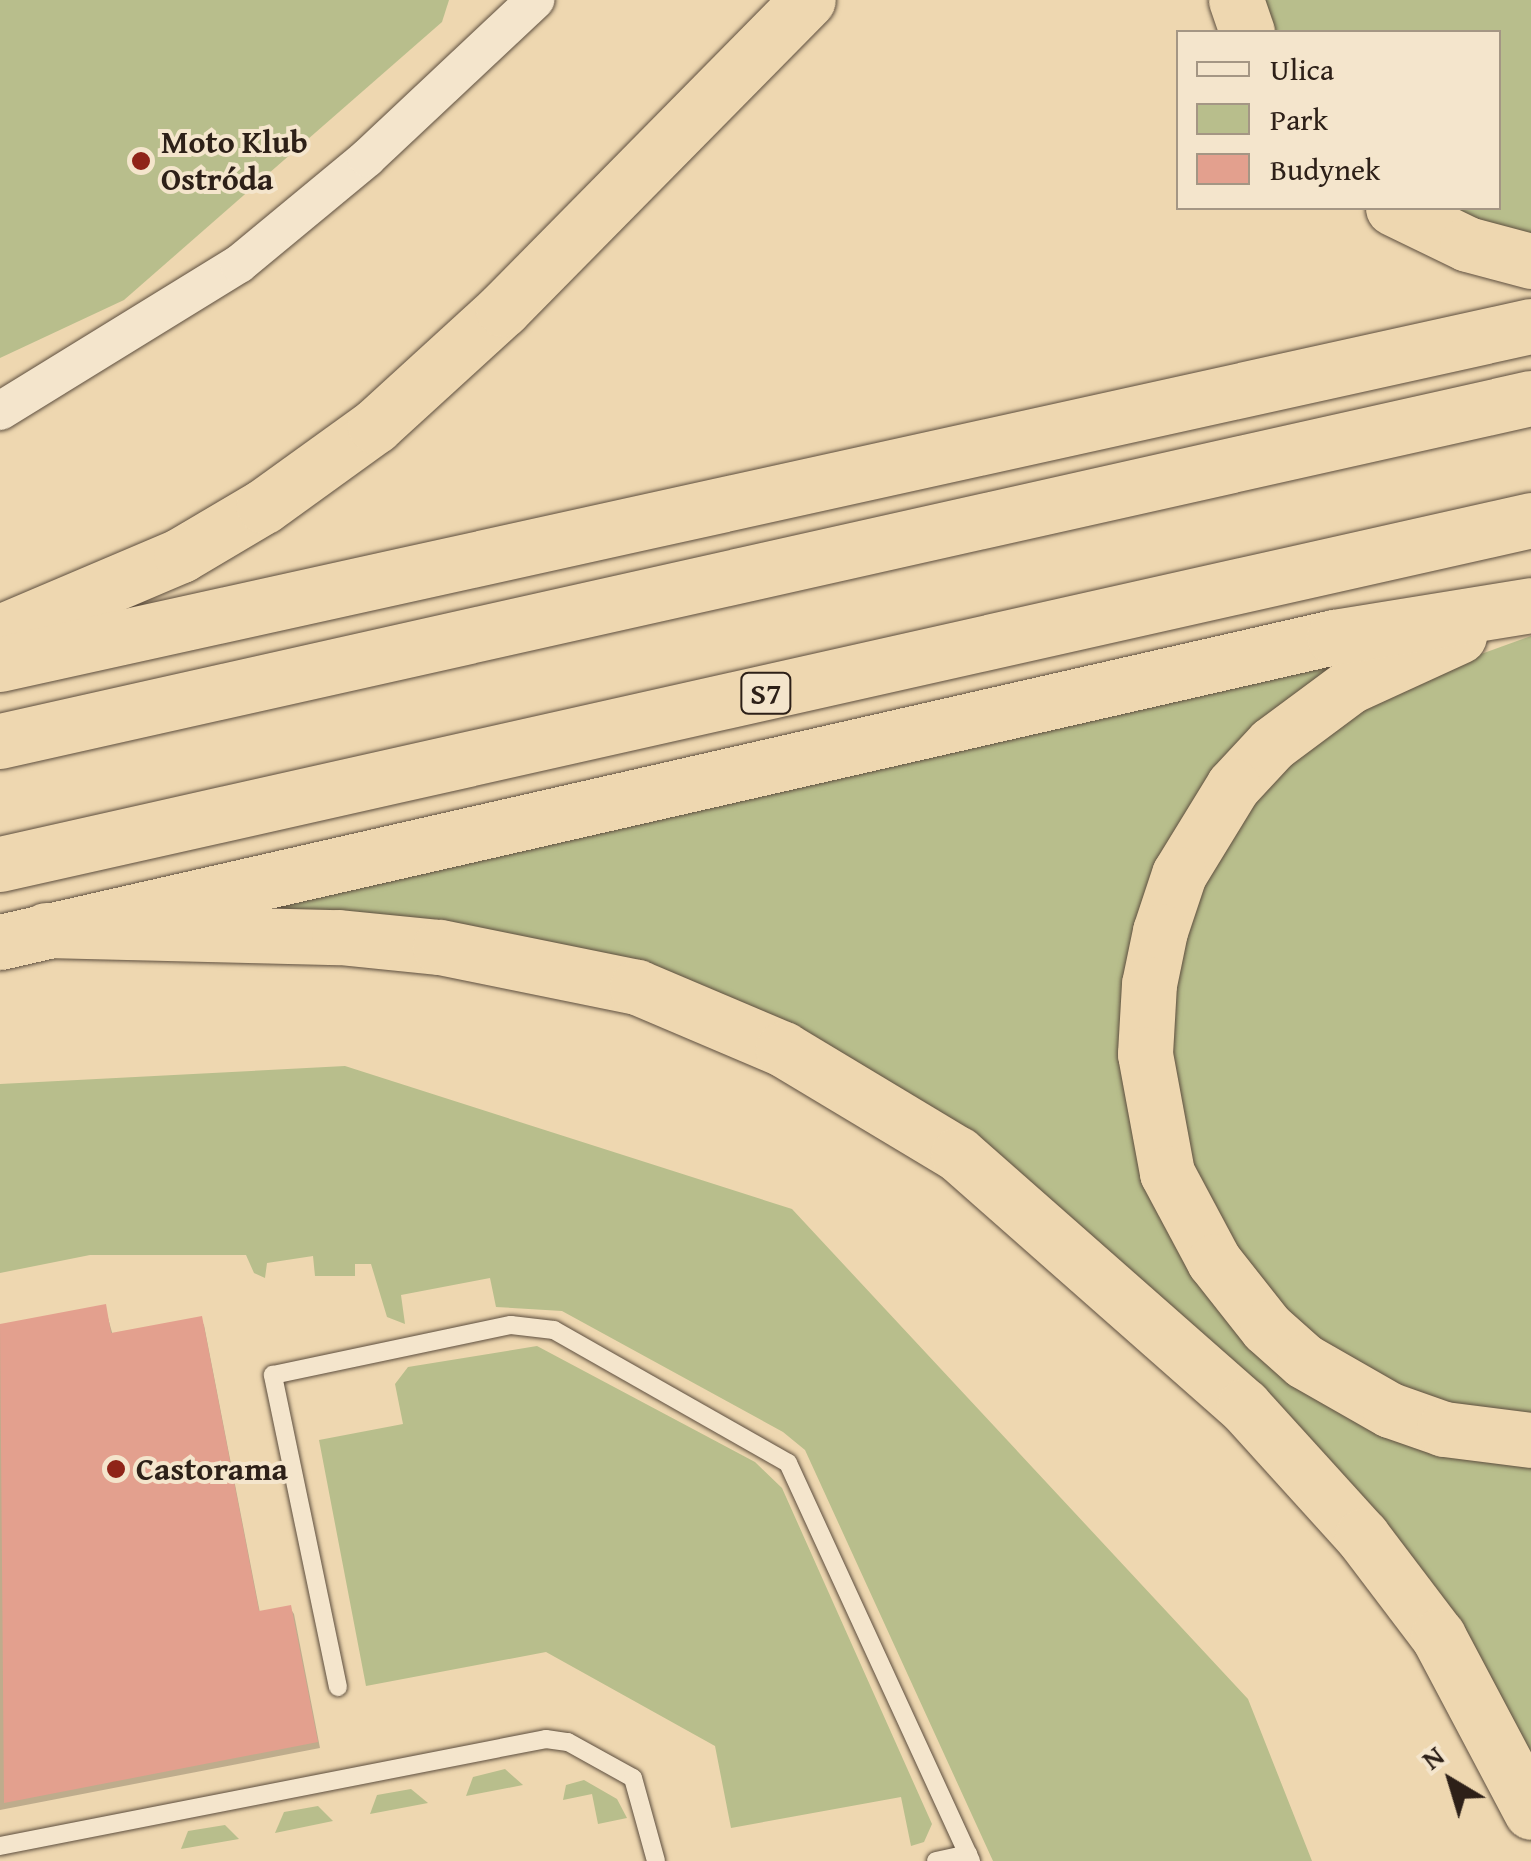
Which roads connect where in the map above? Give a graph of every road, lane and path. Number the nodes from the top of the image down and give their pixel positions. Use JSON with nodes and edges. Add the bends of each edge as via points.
{"nodes":[{"id":1,"x":534,"y":0,"type":"edge"},
{"id":2,"x":808,"y":0,"type":"edge"},
{"id":3,"x":1236,"y":0,"type":"edge"},
{"id":4,"x":1246,"y":30,"type":"edge"},
{"id":5,"x":1398,"y":210,"type":"edge"},
{"id":6,"x":1531,"y":261,"type":"edge"},
{"id":7,"x":1531,"y":326,"type":"edge"},
{"id":8,"x":1531,"y":398,"type":"edge"},
{"id":9,"x":0,"y":411,"type":"edge"},
{"id":10,"x":1531,"y":520,"type":"edge"},
{"id":11,"x":1525,"y":606,"type":"edge"},
{"id":12,"x":0,"y":632,"type":"edge"},
{"id":13,"x":0,"y":664,"type":"edge"},
{"id":14,"x":0,"y":740,"type":"edge"},
{"id":15,"x":0,"y":864,"type":"edge"},
{"id":16,"x":23,"y":936,"type":"edge"},
{"id":17,"x":1531,"y":1440,"type":"edge"},
{"id":18,"x":338,"y":1686,"type":"dead end"},
{"id":19,"x":1531,"y":1812,"type":"edge"},
{"id":20,"x":0,"y":1846,"type":"edge"},
{"id":21,"x":969,"y":1858,"type":"edge"},
{"id":22,"x":656,"y":1861,"type":"edge"},
{"id":23,"x":936,"y":1861,"type":"edge"}],
"edges":[{"from":1,"to":9,"type":"street","via":[[368,158],[238,264]]},
{"from":2,"to":12,"type":"highway","via":[[503,310],[375,426],[264,506],[180,555]]},
{"from":3,"to":4,"type":"highway"},
{"from":5,"to":6,"type":"highway","via":[[1467,244]]},
{"from":7,"to":13,"type":"highway"},
{"from":8,"to":14,"type":"highway"},
{"from":10,"to":15,"type":"highway","number":"S7"},
{"from":11,"to":16,"type":"highway","via":[[1334,637]]},
{"from":11,"to":17,"type":"highway","via":[[1350,686],[1272,744],[1234,786],[1179,874],[1160,931],[1148,984],[1145,1054],[1168,1173],[1214,1261],[1268,1328],[1304,1361],[1390,1410],[1444,1429]]},
{"from":16,"to":19,"type":"highway","via":[[339,937],[440,947],[637,986],[783,1049],[958,1154],[1244,1406],[1362,1536],[1438,1636]]},
{"from":18,"to":21,"type":"lane","via":[[274,1375],[511,1325],[554,1330],[788,1463]]},
{"from":20,"to":22,"type":"lane","via":[[546,1739],[568,1742],[633,1778]]},
{"from":21,"to":23,"type":"lane"}]}
